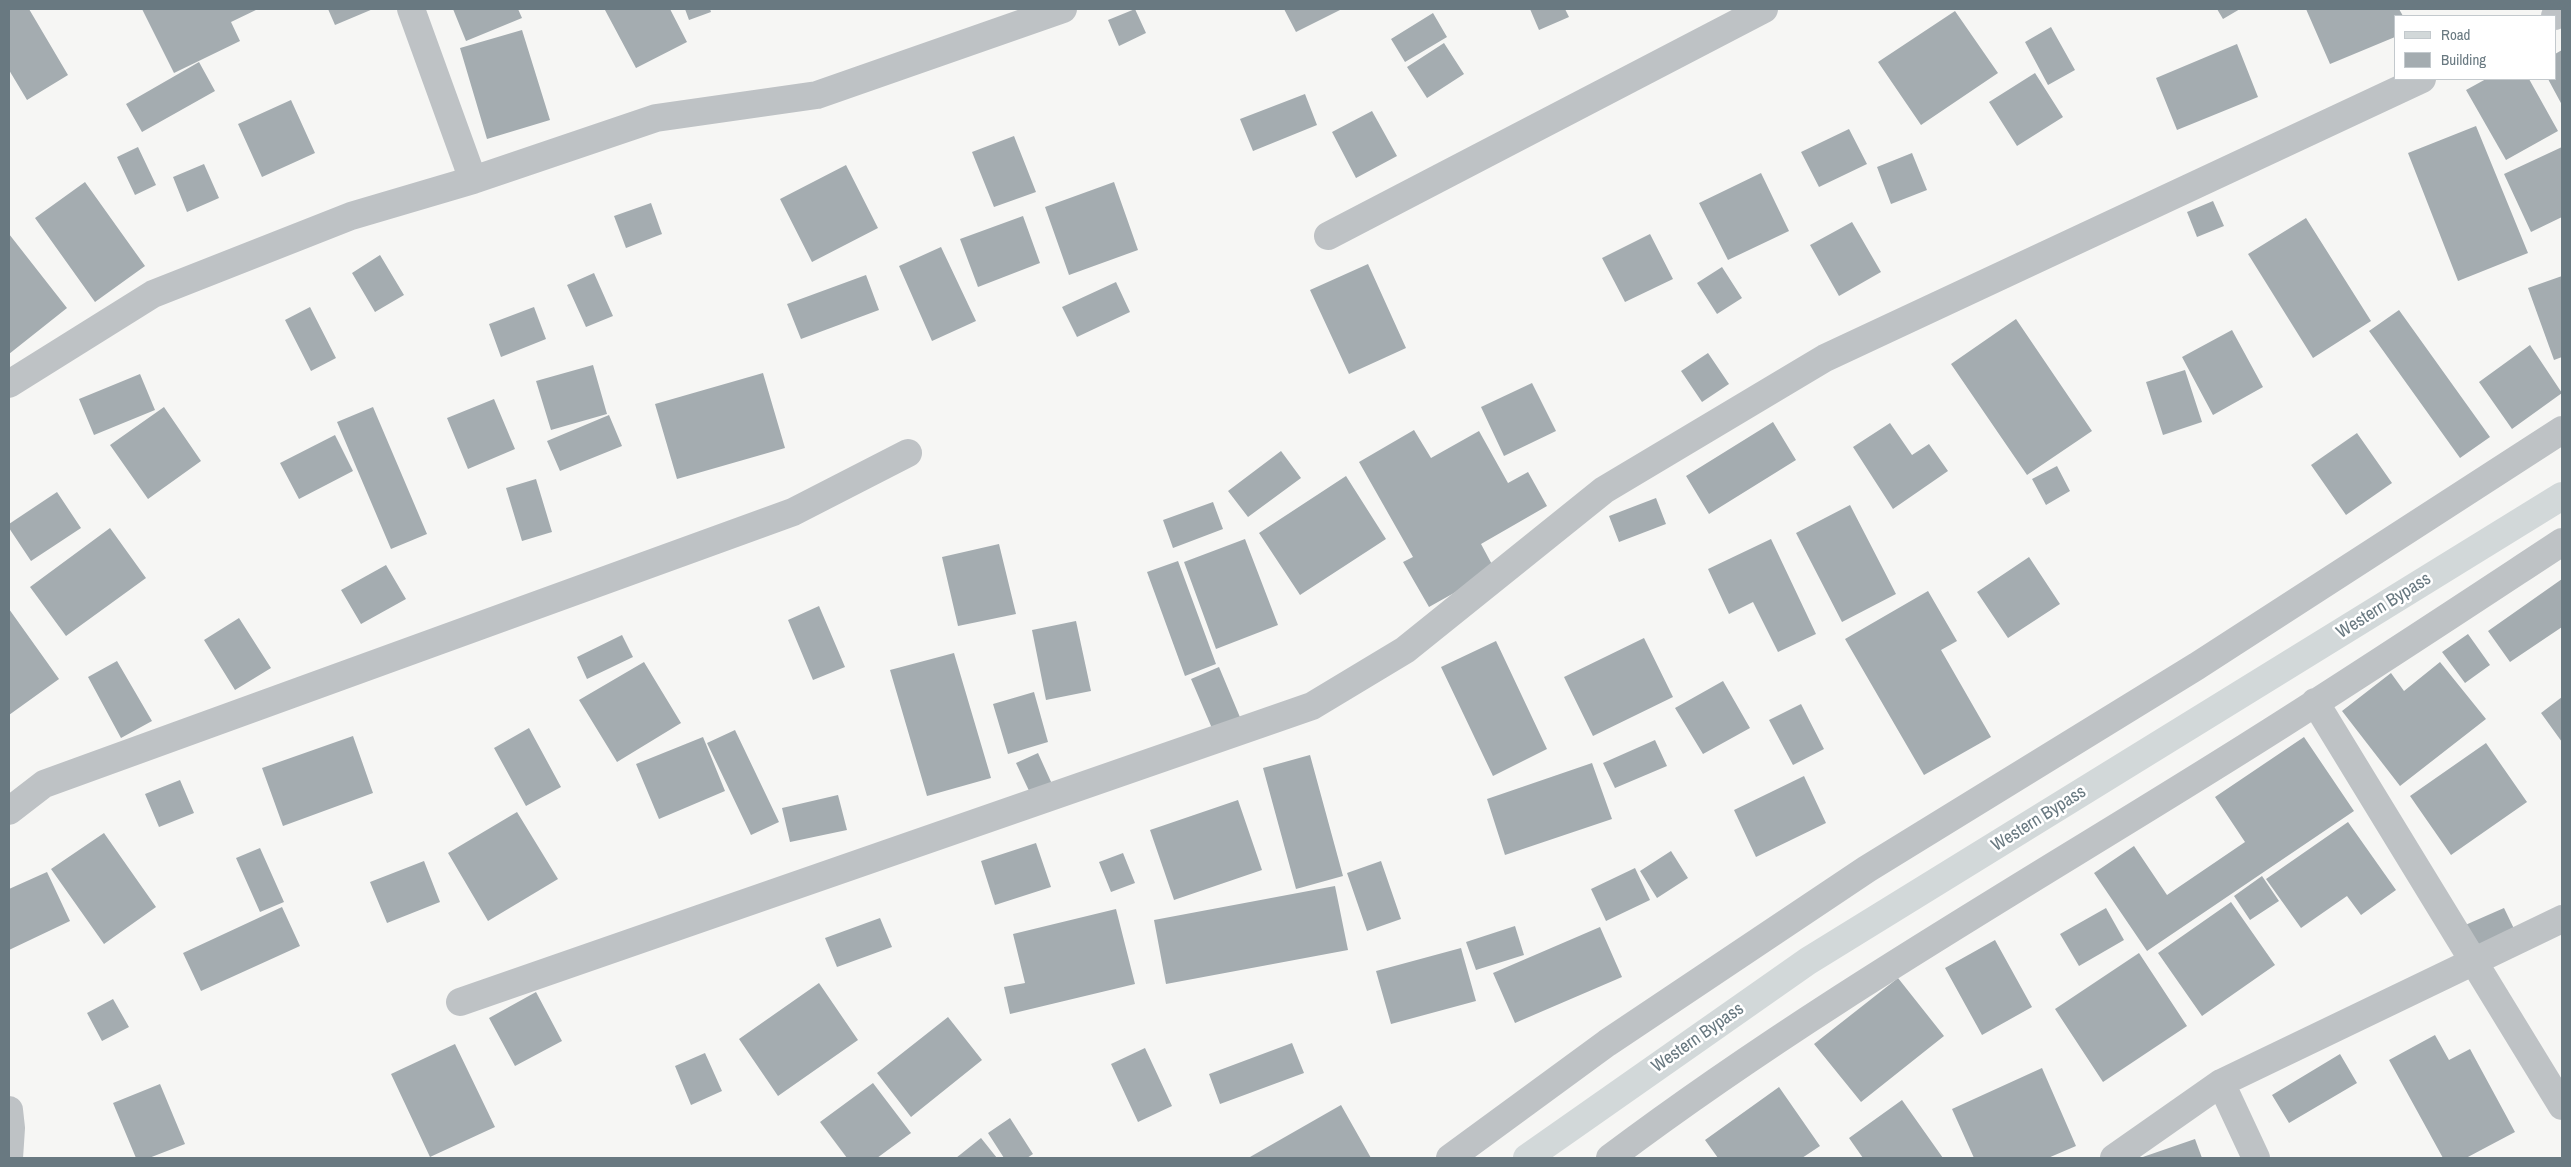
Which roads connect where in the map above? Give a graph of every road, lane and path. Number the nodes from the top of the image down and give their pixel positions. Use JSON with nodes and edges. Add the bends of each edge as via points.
{"nodes":[{"id":1,"x":411,"y":9,"type":"edge"},
{"id":2,"x":1063,"y":9,"type":"edge"},
{"id":3,"x":1764,"y":9,"type":"edge"},
{"id":4,"x":2420,"y":80,"type":"edge"},
{"id":5,"x":472,"y":180,"type":"junction"},
{"id":6,"x":1328,"y":236,"type":"dead end"},
{"id":7,"x":9,"y":384,"type":"edge"},
{"id":8,"x":2562,"y":430,"type":"edge"},
{"id":9,"x":908,"y":453,"type":"dead end"},
{"id":10,"x":2562,"y":496,"type":"edge"},
{"id":11,"x":2562,"y":542,"type":"edge"},
{"id":12,"x":2315,"y":702,"type":"junction"},
{"id":13,"x":9,"y":811,"type":"edge"},
{"id":14,"x":2562,"y":919,"type":"edge"},
{"id":15,"x":2473,"y":961,"type":"junction"},
{"id":16,"x":460,"y":1002,"type":"dead end"},
{"id":17,"x":2221,"y":1083,"type":"junction"},
{"id":18,"x":2562,"y":1106,"type":"edge"},
{"id":19,"x":9,"y":1110,"type":"edge"},
{"id":20,"x":1614,"y":1157,"type":"edge"},
{"id":21,"x":9,"y":1158,"type":"edge"},
{"id":22,"x":1450,"y":1158,"type":"edge"},
{"id":23,"x":1527,"y":1158,"type":"edge"},
{"id":24,"x":2114,"y":1158,"type":"edge"},
{"id":25,"x":2256,"y":1158,"type":"edge"}],
"edges":[{"from":1,"to":5,"type":"street"},
{"from":2,"to":5,"type":"street","via":[[817,95],[656,118]]},
{"from":3,"to":6,"type":"street"},
{"from":4,"to":16,"type":"street","via":[[1825,358],[1604,490],[1405,650],[1312,706]]},
{"from":5,"to":7,"type":"street","via":[[350,216],[153,294]]},
{"from":8,"to":22,"type":"street","via":[[2197,666],[1867,868],[1607,1043]]},
{"from":9,"to":13,"type":"street","via":[[793,512],[44,784]]},
{"from":10,"to":23,"type":"main road","name":"Western Bypass","via":[[1808,962]]},
{"from":11,"to":12,"type":"street"},
{"from":12,"to":15,"type":"street"},
{"from":12,"to":20,"type":"street","via":[[1917,949],[1661,1120]]},
{"from":14,"to":15,"type":"street"},
{"from":15,"to":17,"type":"street"},
{"from":15,"to":18,"type":"street"},
{"from":17,"to":24,"type":"street"},
{"from":17,"to":25,"type":"street"},
{"from":19,"to":21,"type":"street"}]}
